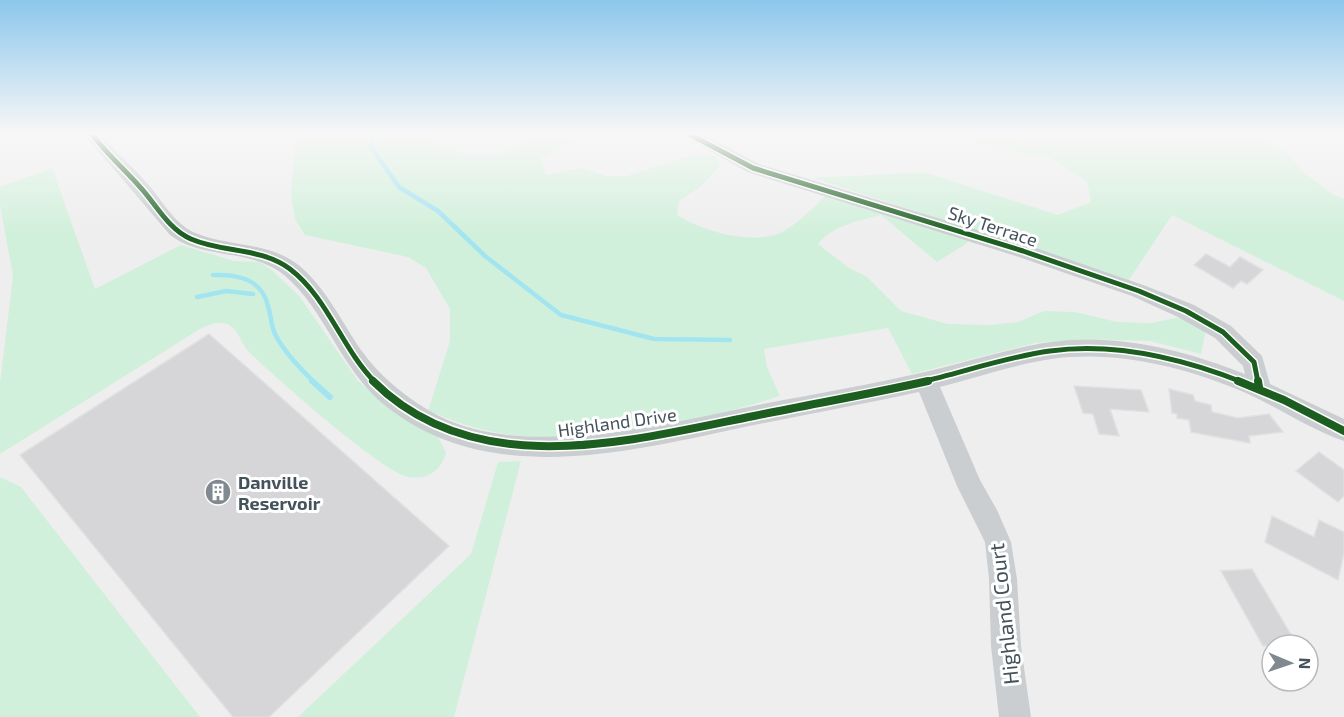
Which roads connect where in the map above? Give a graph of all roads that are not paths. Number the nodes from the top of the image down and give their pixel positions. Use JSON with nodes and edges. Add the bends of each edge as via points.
{"nodes":[{"id":1,"x":120,"y":166,"type":"edge"},
{"id":2,"x":750,"y":166,"type":"edge"},
{"id":3,"x":926,"y":381,"type":"junction"},
{"id":4,"x":1259,"y":387,"type":"junction"},
{"id":5,"x":1344,"y":431,"type":"edge"},
{"id":6,"x":1015,"y":717,"type":"edge"}],
"edges":[{"from":1,"to":3,"type":"street","name":"Highland Drive","via":[[178,232],[190,239],[267,255],[291,270],[312,292],[363,370],[390,395],[433,424],[473,439],[524,447],[580,446]]},
{"from":2,"to":4,"type":"street","name":"Sky Terrace","via":[[1023,251],[1167,303],[1223,332],[1254,362]]},
{"from":3,"to":4,"type":"street","name":"Highland Drive","via":[[1036,351],[1088,348],[1131,350],[1186,361]]},
{"from":3,"to":6,"type":"street","name":"Highland Court","via":[[998,542]]},
{"from":4,"to":5,"type":"street","name":"Highland Drive"}]}
